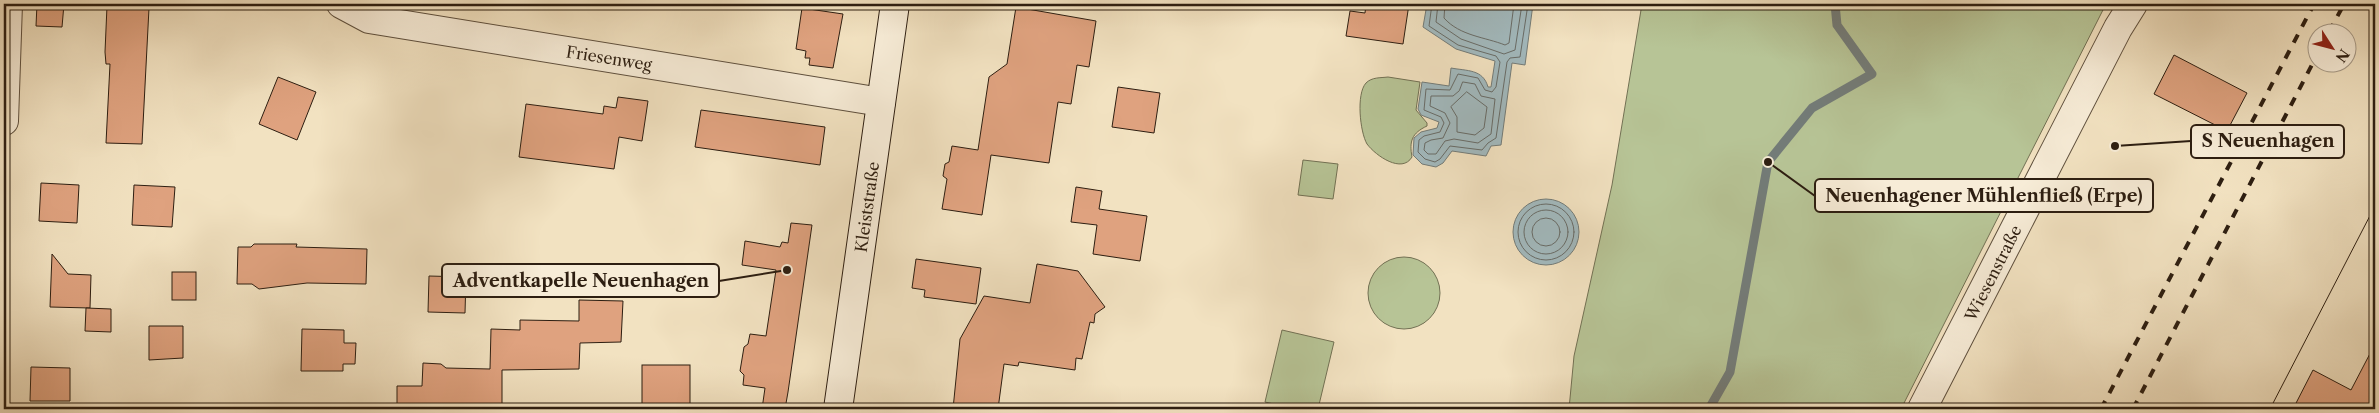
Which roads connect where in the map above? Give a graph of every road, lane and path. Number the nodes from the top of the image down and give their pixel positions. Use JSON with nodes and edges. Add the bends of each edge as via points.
{"nodes":[{"id":1,"x":8,"y":4,"type":"edge"},
{"id":2,"x":341,"y":4,"type":"edge"},
{"id":3,"x":895,"y":4,"type":"edge"},
{"id":4,"x":2133,"y":4,"type":"edge"},
{"id":5,"x":881,"y":102,"type":"junction"},
{"id":6,"x":4,"y":121,"type":"edge"},
{"id":7,"x":838,"y":409,"type":"edge"},
{"id":8,"x":1922,"y":409,"type":"edge"}],
"edges":[{"from":1,"to":6,"type":"street"},
{"from":2,"to":5,"type":"street","name":"Friesenweg","via":[[369,19]]},
{"from":3,"to":5,"type":"street","name":"Kleiststraße"},
{"from":4,"to":8,"type":"street","name":"Wiesenstraße"},
{"from":5,"to":7,"type":"street","name":"Kleiststraße"}]}
